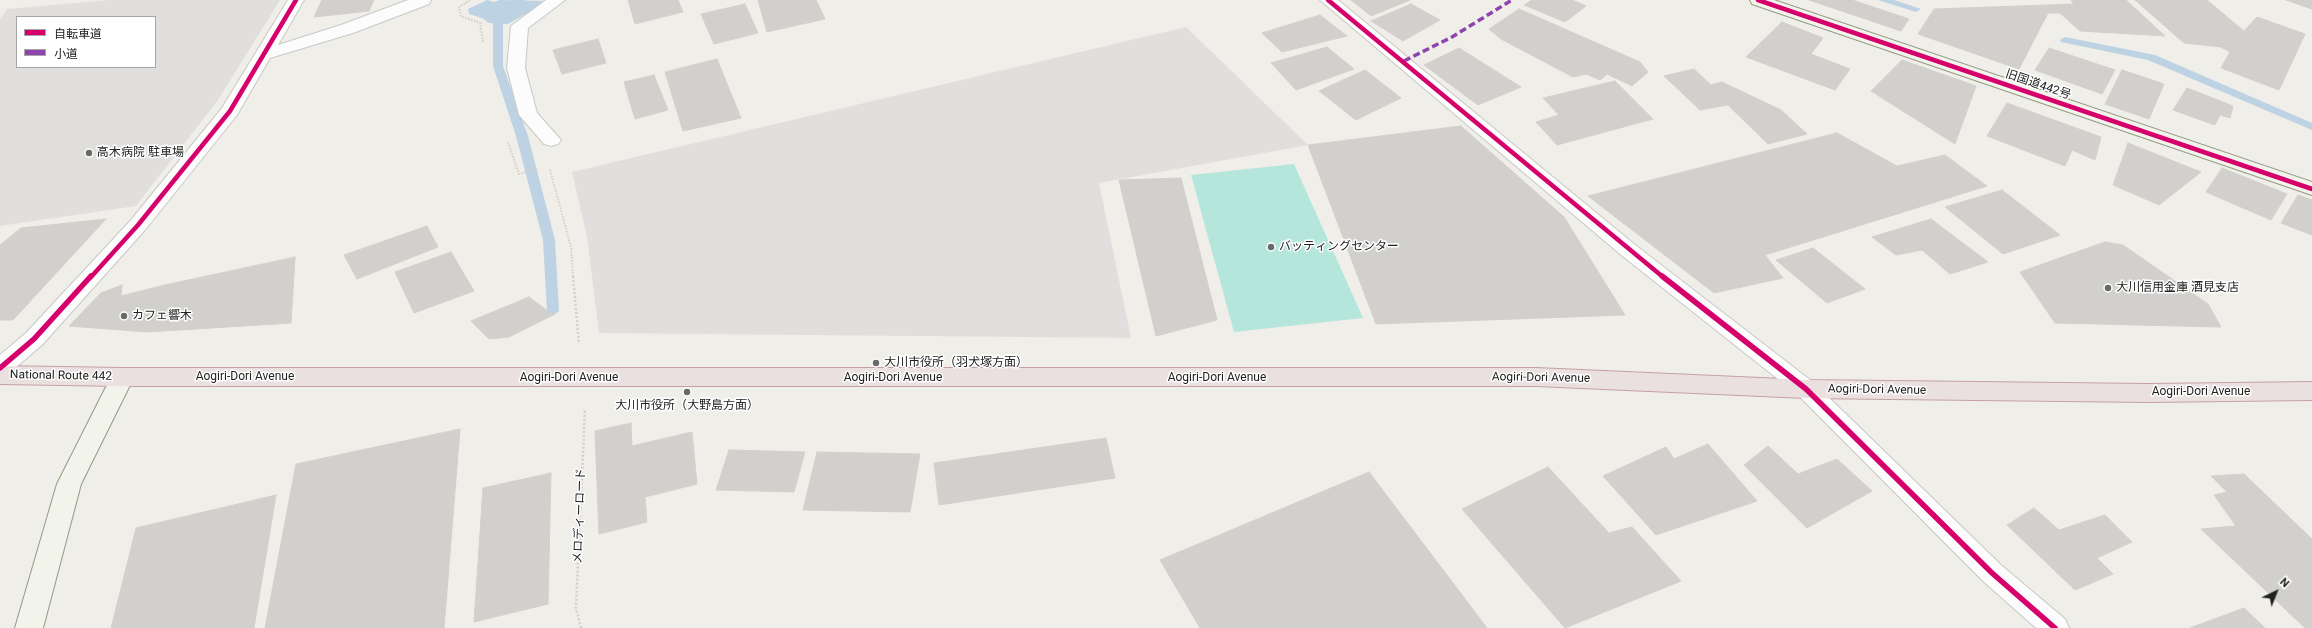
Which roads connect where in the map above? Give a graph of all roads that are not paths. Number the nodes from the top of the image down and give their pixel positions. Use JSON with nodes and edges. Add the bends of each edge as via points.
{"nodes":[{"id":1,"x":296,"y":0,"type":"edge"},
{"id":2,"x":423,"y":0,"type":"edge"},
{"id":3,"x":558,"y":0,"type":"edge"},
{"id":4,"x":1328,"y":0,"type":"edge"},
{"id":5,"x":1758,"y":0,"type":"edge"},
{"id":6,"x":263,"y":54,"type":"junction"},
{"id":7,"x":551,"y":140,"type":"dead end"},
{"id":8,"x":2312,"y":189,"type":"edge"},
{"id":9,"x":0,"y":368,"type":"edge"},
{"id":10,"x":0,"y":375,"type":"edge"},
{"id":11,"x":122,"y":377,"type":"junction"},
{"id":12,"x":1806,"y":389,"type":"junction"},
{"id":13,"x":2312,"y":391,"type":"edge"},
{"id":14,"x":29,"y":628,"type":"edge"},
{"id":15,"x":2055,"y":628,"type":"edge"}],
"edges":[{"from":1,"to":6,"type":"street"},
{"from":2,"to":6,"type":"street","via":[[347,29]]},
{"from":3,"to":7,"type":"street","via":[[520,26],[516,68],[528,115]]},
{"from":4,"to":12,"type":"street","via":[[1627,249]]},
{"from":5,"to":8,"type":"street","name":"旧国道442号"},
{"from":6,"to":9,"type":"street","via":[[230,111],[138,225],[34,339]]},
{"from":10,"to":11,"type":"highway","name":"National Route 442"},
{"from":11,"to":12,"type":"highway","name":"Aogiri-Dori Avenue","via":[[1536,377]]},
{"from":11,"to":14,"type":"street","via":[[69,484]]},
{"from":12,"to":13,"type":"highway","name":"Aogiri-Dori Avenue","via":[[2148,393]]},
{"from":12,"to":15,"type":"street","via":[[1992,573]]}]}
